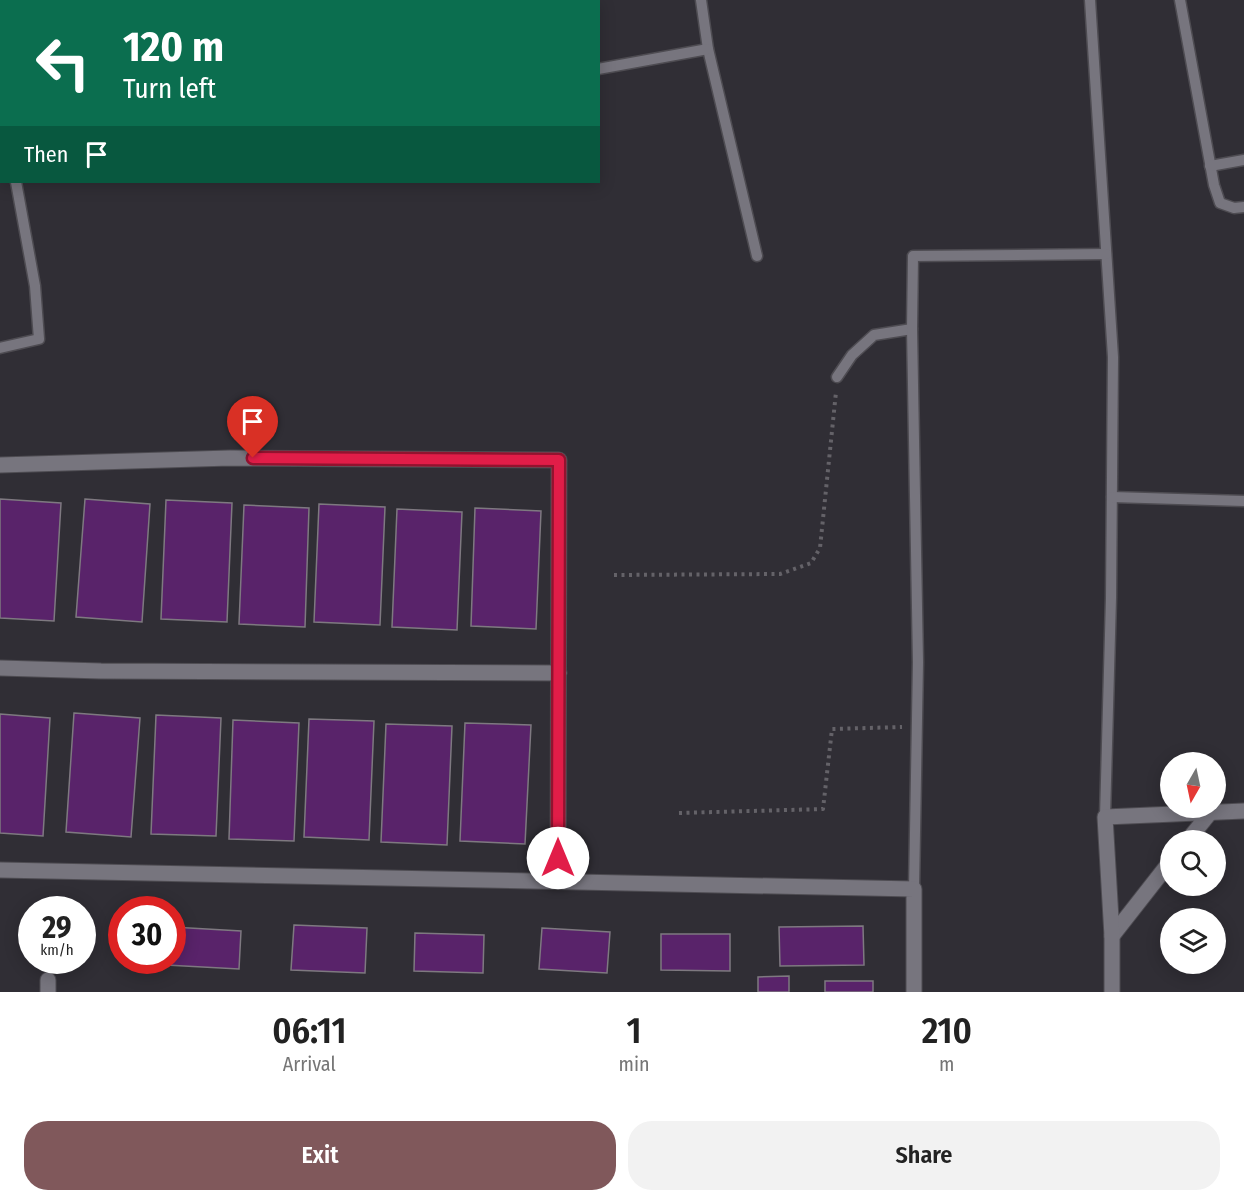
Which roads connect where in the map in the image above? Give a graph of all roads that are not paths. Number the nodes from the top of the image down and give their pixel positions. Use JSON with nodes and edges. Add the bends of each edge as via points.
{"nodes":[{"id":1,"x":700,"y":0,"type":"edge"},
{"id":2,"x":1090,"y":0,"type":"edge"},
{"id":3,"x":1180,"y":0,"type":"edge"},
{"id":4,"x":708,"y":49,"type":"junction"},
{"id":5,"x":600,"y":69,"type":"edge"},
{"id":6,"x":1244,"y":160,"type":"edge"},
{"id":7,"x":1210,"y":166,"type":"junction"},
{"id":8,"x":16,"y":183,"type":"edge"},
{"id":9,"x":1244,"y":207,"type":"edge"},
{"id":10,"x":1106,"y":254,"type":"junction"},
{"id":11,"x":757,"y":256,"type":"dead end"},
{"id":12,"x":912,"y":329,"type":"junction"},
{"id":13,"x":0,"y":348,"type":"edge"},
{"id":14,"x":837,"y":377,"type":"road end"},
{"id":15,"x":0,"y":465,"type":"edge"},
{"id":16,"x":1112,"y":496,"type":"junction"},
{"id":17,"x":1244,"y":501,"type":"edge"},
{"id":18,"x":0,"y":668,"type":"edge"},
{"id":19,"x":559,"y":673,"type":"junction"},
{"id":20,"x":1244,"y":811,"type":"edge"},
{"id":21,"x":1226,"y":812,"type":"edge"},
{"id":22,"x":1160,"y":815,"type":"edge"},
{"id":23,"x":1105,"y":817,"type":"junction"},
{"id":24,"x":1205,"y":818,"type":"edge"},
{"id":25,"x":1196,"y":830,"type":"edge"},
{"id":26,"x":0,"y":870,"type":"edge"},
{"id":27,"x":1160,"y":875,"type":"edge"},
{"id":28,"x":558,"y":881,"type":"junction"},
{"id":29,"x":914,"y":889,"type":"junction"},
{"id":30,"x":1112,"y":936,"type":"junction"},
{"id":31,"x":914,"y":992,"type":"edge"},
{"id":32,"x":1112,"y":992,"type":"edge"}],
"edges":[{"from":1,"to":4,"type":"lane"},
{"from":2,"to":10,"type":"lane"},
{"from":3,"to":7,"type":"lane"},
{"from":4,"to":5,"type":"lane"},
{"from":4,"to":11,"type":"lane"},
{"from":6,"to":7,"type":"lane"},
{"from":7,"to":9,"type":"lane","via":[[1220,203]]},
{"from":8,"to":13,"type":"lane","via":[[35,286],[39,339]]},
{"from":10,"to":12,"type":"lane","via":[[913,256]]},
{"from":10,"to":16,"type":"lane","via":[[1113,357]]},
{"from":12,"to":14,"type":"lane","via":[[874,335],[852,355]]},
{"from":12,"to":29,"type":"lane","via":[[918,627]]},
{"from":15,"to":19,"type":"street","via":[[230,458],[559,460]]},
{"from":16,"to":17,"type":"lane"},
{"from":16,"to":23,"type":"lane"},
{"from":18,"to":19,"type":"street","via":[[101,672]]},
{"from":19,"to":28,"type":"street"},
{"from":20,"to":21,"type":"street"},
{"from":22,"to":23,"type":"street"},
{"from":23,"to":30,"type":"street"},
{"from":24,"to":25,"type":"street"},
{"from":26,"to":28,"type":"street"},
{"from":27,"to":30,"type":"street"},
{"from":28,"to":29,"type":"street"},
{"from":29,"to":31,"type":"street"},
{"from":30,"to":32,"type":"street"}]}
